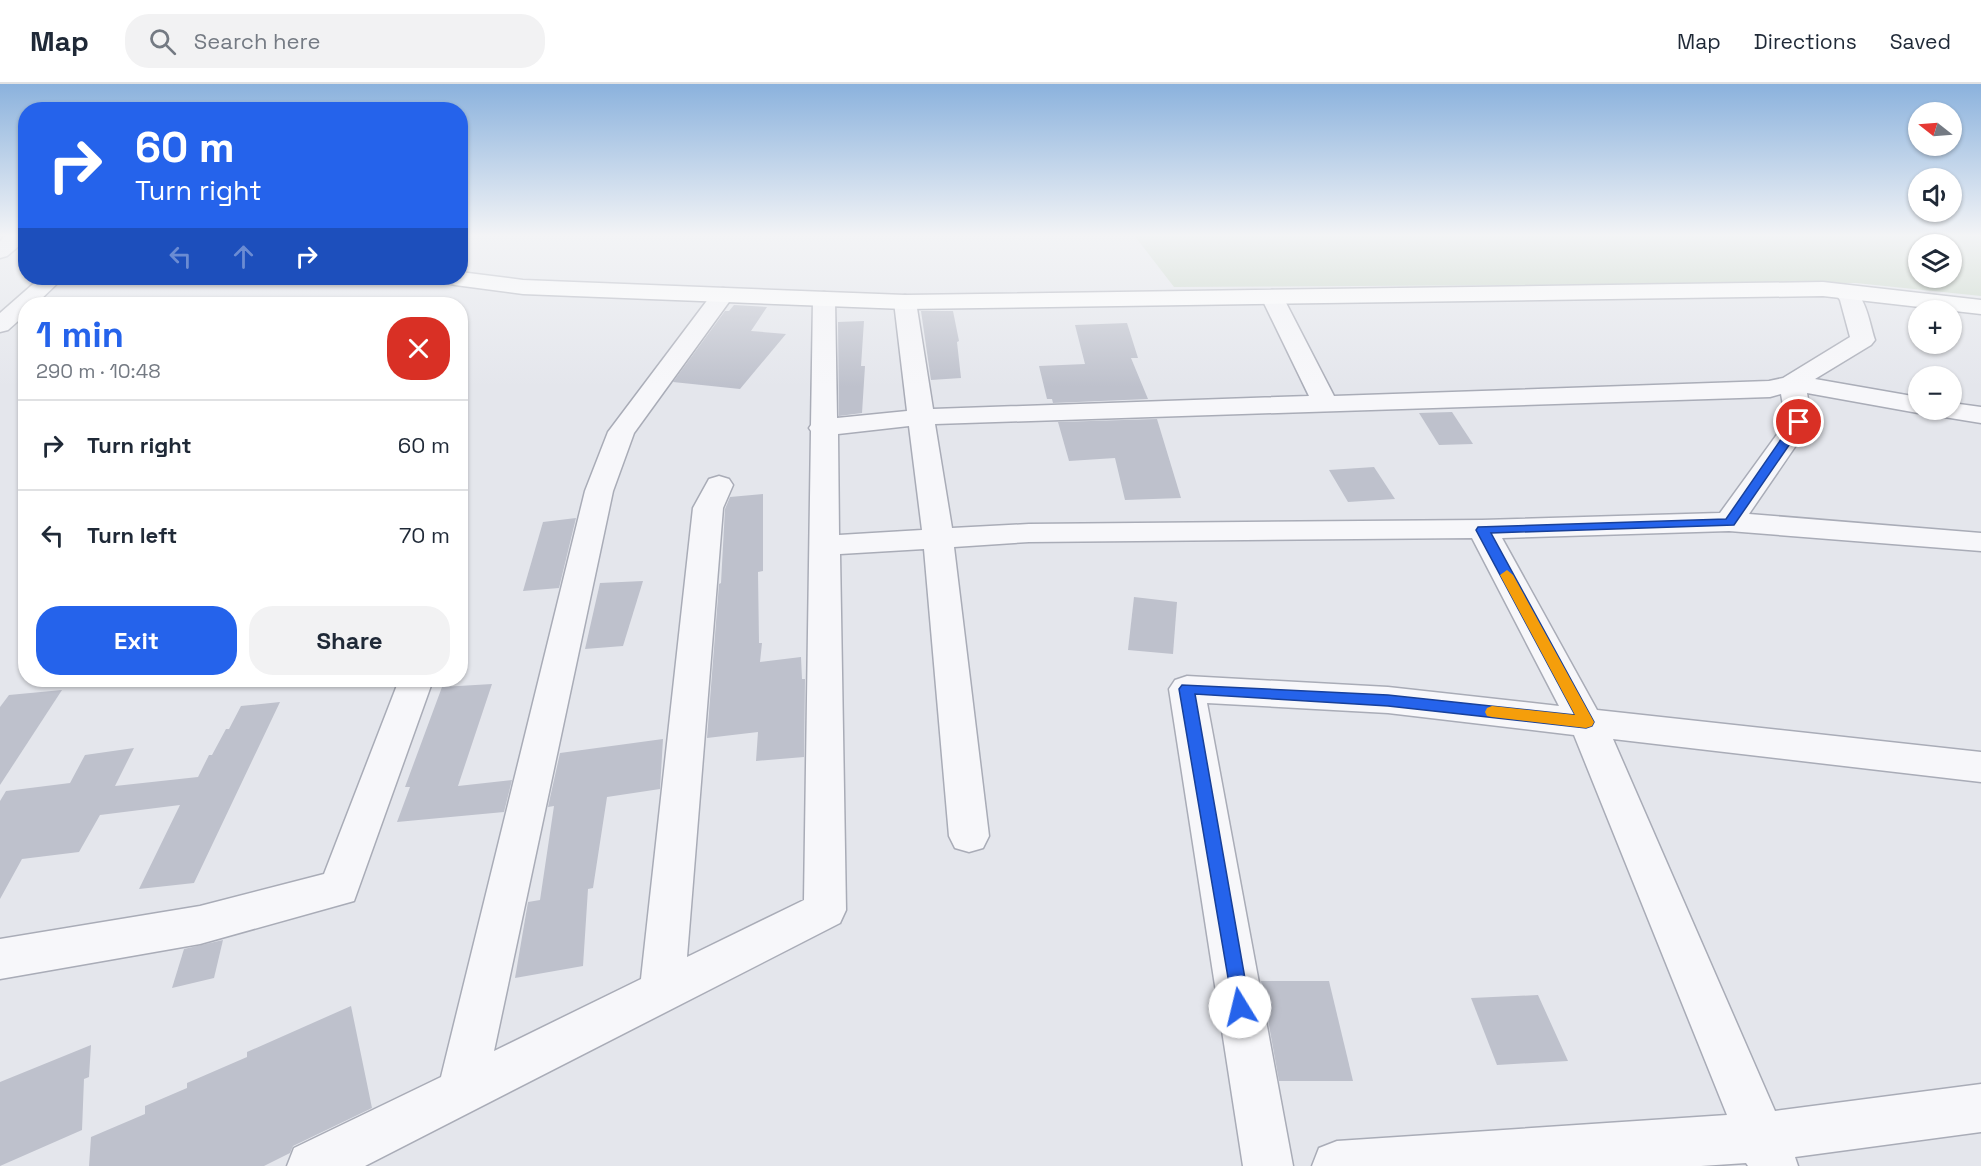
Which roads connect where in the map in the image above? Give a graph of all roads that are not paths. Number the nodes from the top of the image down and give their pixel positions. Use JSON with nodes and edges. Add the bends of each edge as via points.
{"nodes":[{"id":1,"x":44,"y":285,"type":"edge"},
{"id":2,"x":512,"y":285,"type":"edge"},
{"id":3,"x":1845,"y":292,"type":"junction"},
{"id":4,"x":723,"y":295,"type":"junction"},
{"id":5,"x":31,"y":297,"type":"edge"},
{"id":6,"x":1272,"y":297,"type":"junction"},
{"id":7,"x":824,"y":299,"type":"junction"},
{"id":8,"x":905,"y":302,"type":"junction"},
{"id":9,"x":1981,"y":307,"type":"edge"},
{"id":10,"x":18,"y":309,"type":"edge"},
{"id":11,"x":0,"y":325,"type":"edge"},
{"id":12,"x":1792,"y":383,"type":"junction"},
{"id":13,"x":1908,"y":403,"type":"edge"},
{"id":14,"x":1325,"y":404,"type":"junction"},
{"id":15,"x":1962,"y":412,"type":"edge"},
{"id":16,"x":1981,"y":415,"type":"edge"},
{"id":17,"x":921,"y":417,"type":"junction"},
{"id":18,"x":822,"y":428,"type":"junction"},
{"id":19,"x":719,"y":485,"type":"dead end"},
{"id":20,"x":1729,"y":522,"type":"junction"},
{"id":21,"x":1482,"y":530,"type":"junction"},
{"id":22,"x":938,"y":538,"type":"junction"},
{"id":23,"x":1981,"y":542,"type":"edge"},
{"id":24,"x":823,"y":545,"type":"junction"},
{"id":25,"x":413,"y":687,"type":"edge"},
{"id":26,"x":1586,"y":722,"type":"junction"},
{"id":27,"x":1981,"y":767,"type":"edge"},
{"id":28,"x":969,"y":836,"type":"dead end"},
{"id":29,"x":0,"y":959,"type":"edge"},
{"id":30,"x":662,"y":990,"type":"junction"},
{"id":31,"x":462,"y":1090,"type":"junction"},
{"id":32,"x":1981,"y":1108,"type":"edge"},
{"id":33,"x":1767,"y":1151,"type":"edge"},
{"id":34,"x":312,"y":1166,"type":"edge"},
{"id":35,"x":1268,"y":1166,"type":"edge"},
{"id":36,"x":1337,"y":1166,"type":"edge"}],
"edges":[{"from":1,"to":5,"type":"street"},
{"from":2,"to":4,"type":"street"},
{"from":3,"to":6,"type":"street","via":[[1823,289]]},
{"from":3,"to":9,"type":"street"},
{"from":3,"to":12,"type":"street","via":[[1851,298],[1863,340]]},
{"from":4,"to":7,"type":"street"},
{"from":4,"to":31,"type":"street","via":[[621,432],[599,491]]},
{"from":6,"to":8,"type":"street"},
{"from":6,"to":14,"type":"street"},
{"from":7,"to":8,"type":"street"},
{"from":7,"to":18,"type":"street"},
{"from":8,"to":17,"type":"street"},
{"from":10,"to":11,"type":"street"},
{"from":12,"to":13,"type":"street"},
{"from":12,"to":14,"type":"street","via":[[1770,389]]},
{"from":12,"to":20,"type":"street","via":[[1799,422]]},
{"from":14,"to":17,"type":"street"},
{"from":15,"to":16,"type":"street"},
{"from":17,"to":18,"type":"street"},
{"from":17,"to":22,"type":"street"},
{"from":18,"to":24,"type":"street"},
{"from":19,"to":30,"type":"street","via":[[708,508]]},
{"from":20,"to":21,"type":"street"},
{"from":20,"to":23,"type":"street"},
{"from":21,"to":22,"type":"street","via":[[1029,533]]},
{"from":21,"to":26,"type":"street"},
{"from":22,"to":24,"type":"street"},
{"from":22,"to":28,"type":"street"},
{"from":24,"to":30,"type":"street","via":[[825,910]]},
{"from":25,"to":29,"type":"street","via":[[339,888],[200,925]]},
{"from":26,"to":27,"type":"street"},
{"from":26,"to":33,"type":"street"},
{"from":26,"to":35,"type":"street","via":[[1388,700],[1187,689]]},
{"from":30,"to":31,"type":"street"},
{"from":31,"to":34,"type":"street"},
{"from":32,"to":33,"type":"street"},
{"from":33,"to":36,"type":"street"}]}
